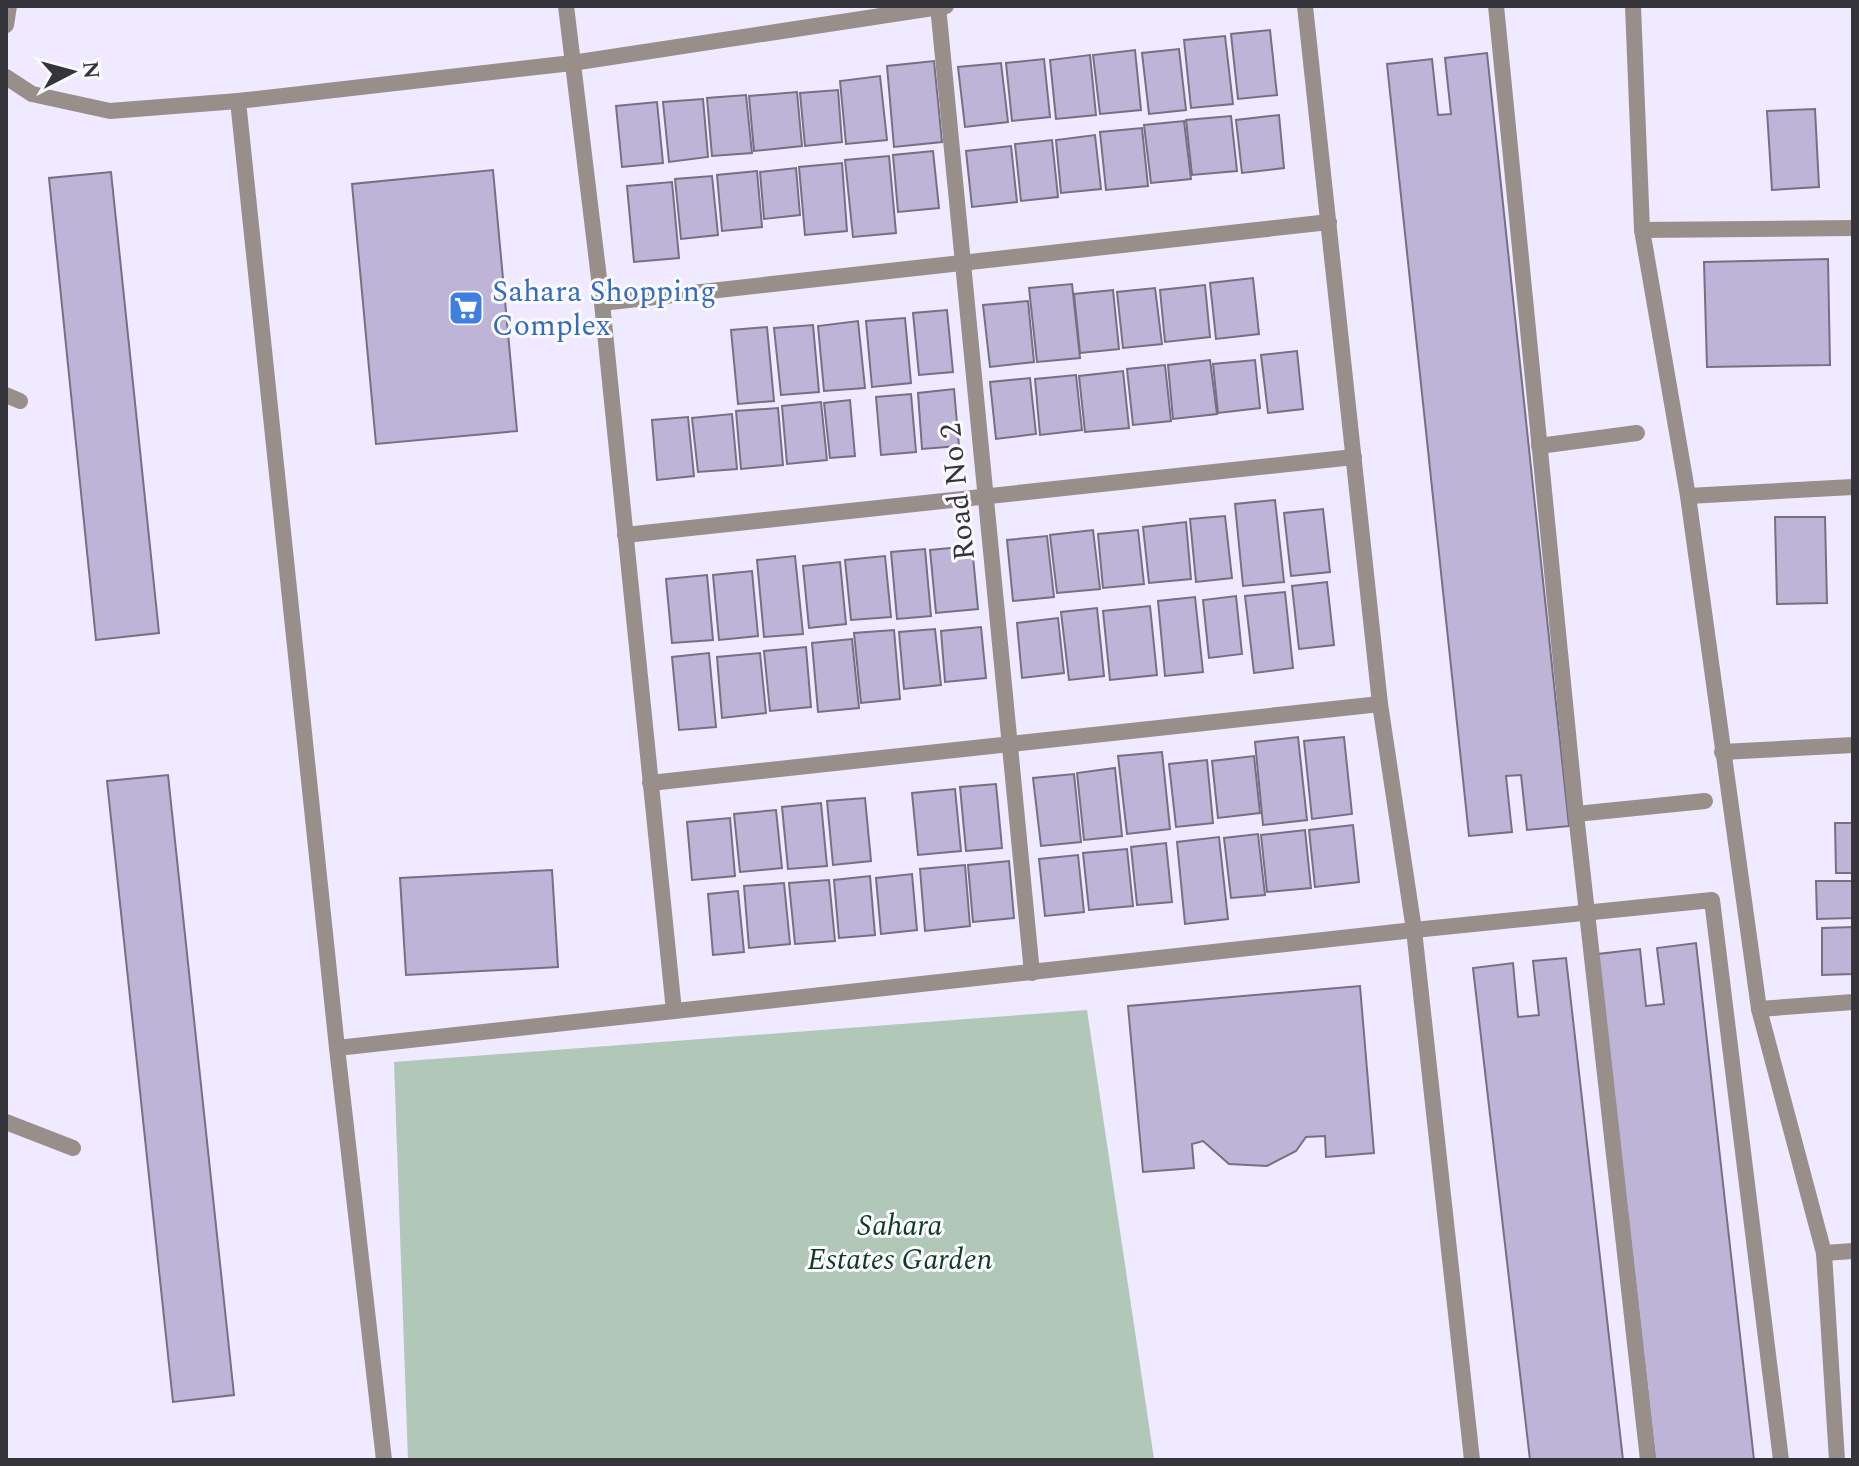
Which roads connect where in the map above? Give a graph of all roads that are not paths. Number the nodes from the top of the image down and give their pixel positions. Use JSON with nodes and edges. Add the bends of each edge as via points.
{"nodes":[{"id":1,"x":9,"y":6,"type":"edge"},
{"id":2,"x":566,"y":6,"type":"edge"},
{"id":3,"x":938,"y":6,"type":"edge"},
{"id":4,"x":946,"y":6,"type":"edge"},
{"id":5,"x":1305,"y":6,"type":"edge"},
{"id":6,"x":1496,"y":6,"type":"edge"},
{"id":7,"x":1633,"y":6,"type":"edge"},
{"id":8,"x":6,"y":25,"type":"edge"},
{"id":9,"x":572,"y":63,"type":"junction"},
{"id":10,"x":6,"y":77,"type":"edge"},
{"id":11,"x":238,"y":101,"type":"junction"},
{"id":12,"x":1329,"y":222,"type":"junction"},
{"id":13,"x":1853,"y":228,"type":"edge"},
{"id":14,"x":1642,"y":230,"type":"junction"},
{"id":15,"x":962,"y":262,"type":"junction"},
{"id":16,"x":602,"y":303,"type":"junction"},
{"id":17,"x":1637,"y":433,"type":"dead end"},
{"id":18,"x":1539,"y":446,"type":"junction"},
{"id":19,"x":1354,"y":457,"type":"junction"},
{"id":20,"x":1853,"y":487,"type":"edge"},
{"id":21,"x":986,"y":496,"type":"junction"},
{"id":22,"x":1688,"y":496,"type":"junction"},
{"id":23,"x":625,"y":535,"type":"junction"},
{"id":24,"x":1380,"y":704,"type":"junction"},
{"id":25,"x":1009,"y":744,"type":"junction"},
{"id":26,"x":1853,"y":745,"type":"edge"},
{"id":27,"x":1722,"y":752,"type":"junction"},
{"id":28,"x":650,"y":783,"type":"junction"},
{"id":29,"x":1705,"y":801,"type":"dead end"},
{"id":30,"x":1576,"y":814,"type":"junction"},
{"id":31,"x":1586,"y":912,"type":"junction"},
{"id":32,"x":1414,"y":930,"type":"junction"},
{"id":33,"x":1032,"y":973,"type":"junction"},
{"id":34,"x":1853,"y":1002,"type":"edge"},
{"id":35,"x":1759,"y":1009,"type":"junction"},
{"id":36,"x":674,"y":1011,"type":"junction"},
{"id":37,"x":337,"y":1048,"type":"junction"},
{"id":38,"x":6,"y":1122,"type":"edge"},
{"id":39,"x":73,"y":1148,"type":"dead end"},
{"id":40,"x":1853,"y":1251,"type":"edge"},
{"id":41,"x":1824,"y":1253,"type":"junction"},
{"id":42,"x":384,"y":1460,"type":"edge"},
{"id":43,"x":1472,"y":1460,"type":"edge"},
{"id":44,"x":1648,"y":1460,"type":"edge"},
{"id":45,"x":1781,"y":1460,"type":"edge"},
{"id":46,"x":1837,"y":1460,"type":"edge"}],
"edges":[{"from":1,"to":8,"type":"street"},
{"from":2,"to":9,"type":"street"},
{"from":3,"to":4,"type":"street"},
{"from":3,"to":9,"type":"street"},
{"from":3,"to":15,"type":"street","name":"Road No 2"},
{"from":5,"to":12,"type":"street"},
{"from":6,"to":18,"type":"street"},
{"from":7,"to":14,"type":"street"},
{"from":9,"to":11,"type":"street"},
{"from":9,"to":16,"type":"street"},
{"from":10,"to":11,"type":"street","via":[[32,94],[110,111]]},
{"from":11,"to":37,"type":"street"},
{"from":12,"to":15,"type":"street"},
{"from":12,"to":19,"type":"street"},
{"from":13,"to":14,"type":"street"},
{"from":14,"to":22,"type":"street"},
{"from":15,"to":16,"type":"street"},
{"from":15,"to":21,"type":"street","name":"Road No 2"},
{"from":16,"to":23,"type":"street"},
{"from":17,"to":18,"type":"street"},
{"from":18,"to":30,"type":"street"},
{"from":19,"to":21,"type":"street"},
{"from":19,"to":24,"type":"street"},
{"from":20,"to":22,"type":"street"},
{"from":21,"to":23,"type":"street"},
{"from":21,"to":25,"type":"street","name":"Road No 2"},
{"from":22,"to":27,"type":"street"},
{"from":23,"to":28,"type":"street"},
{"from":24,"to":25,"type":"street"},
{"from":24,"to":32,"type":"street"},
{"from":25,"to":28,"type":"street"},
{"from":25,"to":33,"type":"street","name":"Road No 2"},
{"from":26,"to":27,"type":"street"},
{"from":27,"to":35,"type":"street"},
{"from":28,"to":36,"type":"street"},
{"from":29,"to":30,"type":"street"},
{"from":30,"to":31,"type":"street"},
{"from":31,"to":32,"type":"street"},
{"from":31,"to":44,"type":"street"},
{"from":31,"to":45,"type":"street","via":[[1712,900]]},
{"from":32,"to":33,"type":"street"},
{"from":32,"to":43,"type":"street"},
{"from":33,"to":36,"type":"street"},
{"from":34,"to":35,"type":"street"},
{"from":35,"to":41,"type":"street"},
{"from":36,"to":37,"type":"street"},
{"from":37,"to":42,"type":"street"},
{"from":38,"to":39,"type":"street"},
{"from":40,"to":41,"type":"street"},
{"from":41,"to":46,"type":"street"}]}
